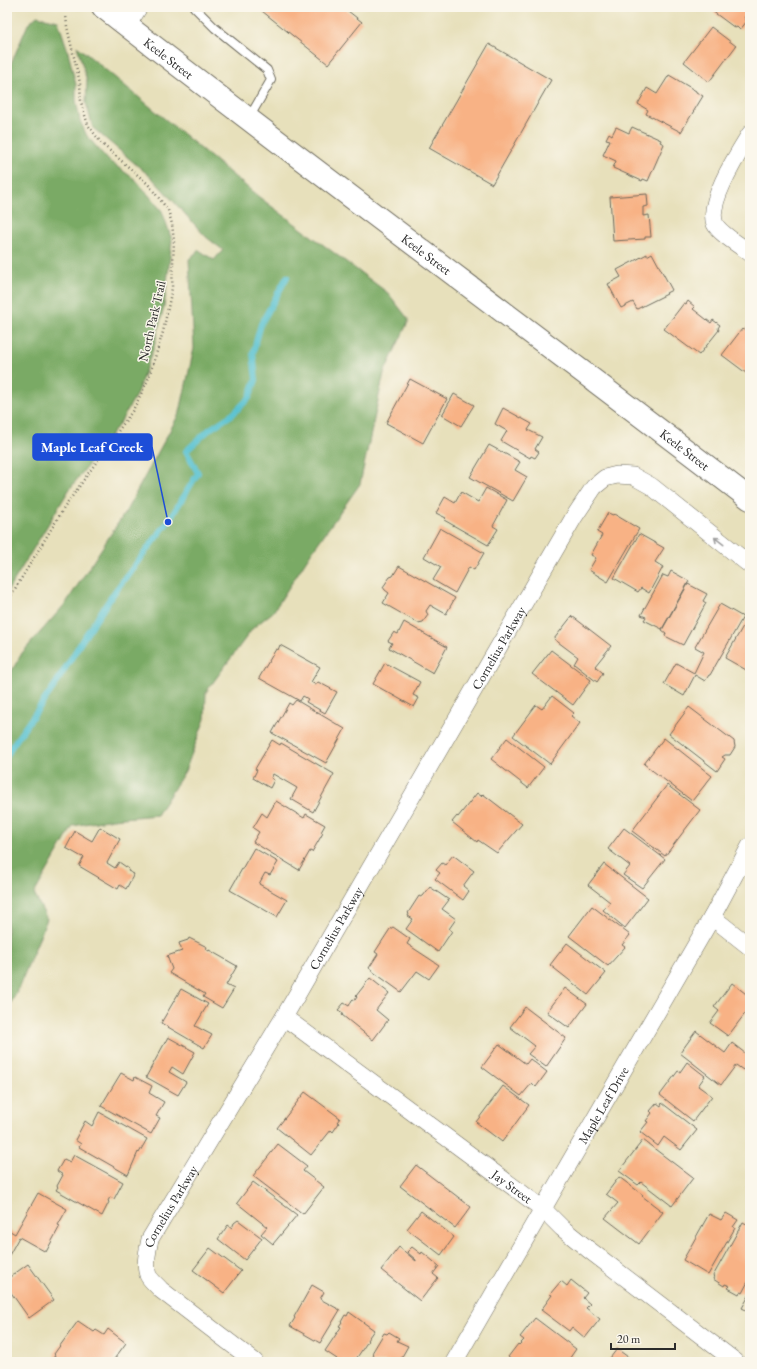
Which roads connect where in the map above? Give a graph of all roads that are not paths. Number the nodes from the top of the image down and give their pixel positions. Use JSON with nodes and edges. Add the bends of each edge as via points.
{"nodes":[{"id":1,"x":103,"y":7,"type":"edge"},
{"id":2,"x":139,"y":7,"type":"edge"},
{"id":3,"x":194,"y":7,"type":"edge"},
{"id":4,"x":128,"y":26,"type":"junction"},
{"id":5,"x":249,"y":119,"type":"junction"},
{"id":6,"x":750,"y":134,"type":"edge"},
{"id":7,"x":750,"y":253,"type":"edge"},
{"id":8,"x":750,"y":499,"type":"edge"},
{"id":9,"x":750,"y":565,"type":"edge"},
{"id":10,"x":750,"y":846,"type":"edge"},
{"id":11,"x":712,"y":917,"type":"junction"},
{"id":12,"x":750,"y":947,"type":"edge"},
{"id":13,"x":284,"y":1016,"type":"junction"},
{"id":14,"x":543,"y":1209,"type":"junction"},
{"id":15,"x":255,"y":1362,"type":"edge"},
{"id":16,"x":454,"y":1362,"type":"edge"},
{"id":17,"x":736,"y":1362,"type":"edge"}],
"edges":[{"from":1,"to":4,"type":"main road","name":"Keele Street"},
{"from":2,"to":4,"type":"street"},
{"from":3,"to":5,"type":"lane","via":[[215,28],[268,70],[271,80]]},
{"from":4,"to":5,"type":"main road","name":"Keele Street"},
{"from":5,"to":8,"type":"main road","name":"Keele Street"},
{"from":6,"to":7,"type":"street","via":[[722,184],[713,218],[715,225],[722,232]]},
{"from":9,"to":13,"type":"street","name":"Cornelius Parkway","one_way":true,"via":[[651,486],[633,476],[617,475],[605,478],[594,487],[574,517]]},
{"from":10,"to":11,"type":"street","name":"Maple Leaf Drive"},
{"from":11,"to":12,"type":"street"},
{"from":11,"to":14,"type":"street","name":"Maple Leaf Drive"},
{"from":13,"to":14,"type":"street","name":"Jay Street"},
{"from":13,"to":15,"type":"street","name":"Cornelius Parkway","via":[[150,1239],[147,1250],[148,1275],[161,1290]]},
{"from":14,"to":16,"type":"street","name":"Maple Leaf Drive"},
{"from":14,"to":17,"type":"street","name":"Jay Street","via":[[578,1241]]}]}
